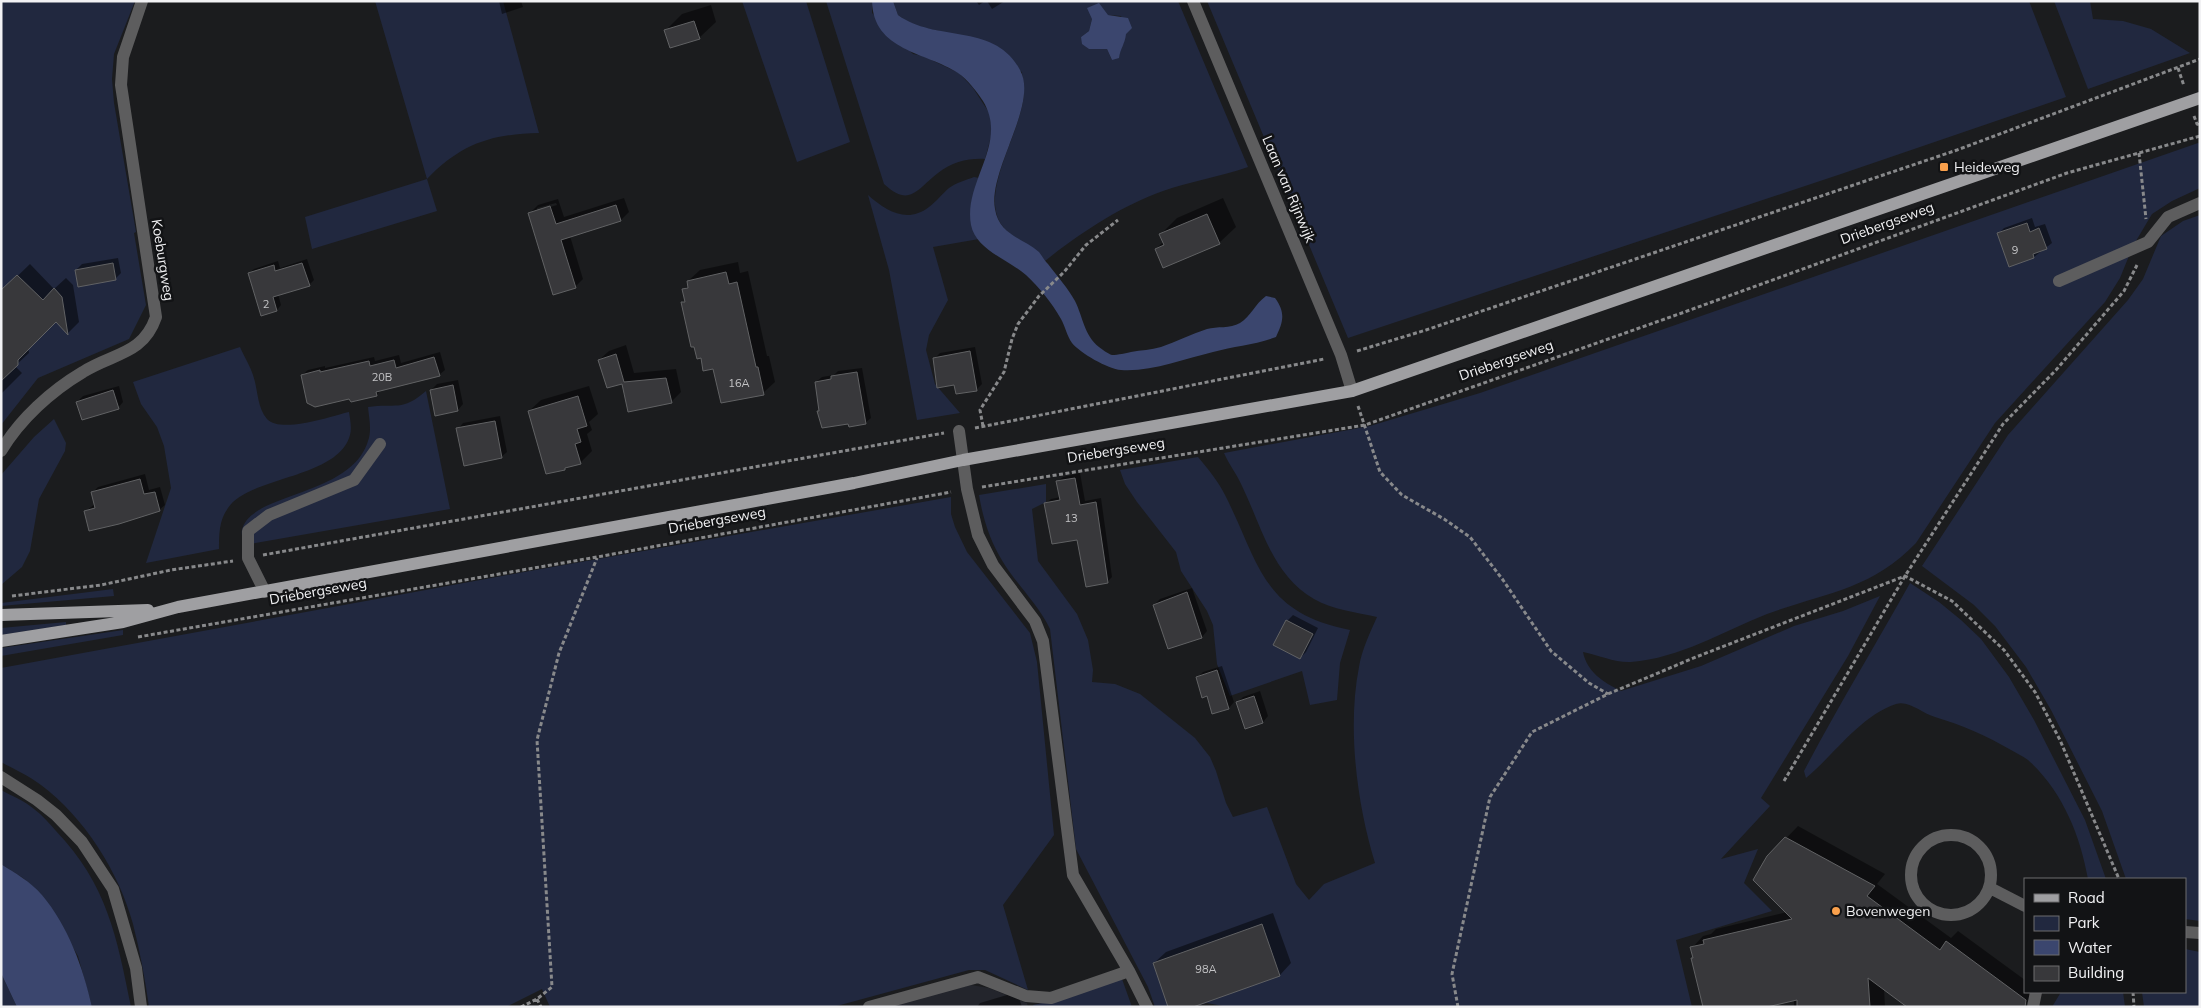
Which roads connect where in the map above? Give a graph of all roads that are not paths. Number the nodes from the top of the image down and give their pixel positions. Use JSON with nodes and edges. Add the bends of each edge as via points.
{"nodes":[{"id":1,"x":142,"y":1,"type":"edge"},
{"id":2,"x":1193,"y":1,"type":"edge"},
{"id":3,"x":2200,"y":98,"type":"edge"},
{"id":4,"x":2200,"y":202,"type":"edge"},
{"id":5,"x":2059,"y":281,"type":"dead end"},
{"id":6,"x":1352,"y":391,"type":"junction"},
{"id":7,"x":959,"y":431,"type":"road end"},
{"id":8,"x":380,"y":444,"type":"dead end"},
{"id":9,"x":1,"y":451,"type":"edge"},
{"id":10,"x":963,"y":460,"type":"junction"},
{"id":11,"x":265,"y":592,"type":"junction"},
{"id":12,"x":178,"y":607,"type":"junction"},
{"id":13,"x":1,"y":615,"type":"edge"},
{"id":14,"x":1,"y":641,"type":"edge"},
{"id":15,"x":1,"y":777,"type":"edge"},
{"id":16,"x":1990,"y":888,"type":"junction"},
{"id":17,"x":2024,"y":905,"type":"edge"},
{"id":18,"x":2186,"y":932,"type":"edge"},
{"id":19,"x":2200,"y":933,"type":"edge"},
{"id":20,"x":1129,"y":971,"type":"junction"},
{"id":21,"x":2036,"y":993,"type":"edge"},
{"id":22,"x":142,"y":1007,"type":"edge"},
{"id":23,"x":869,"y":1007,"type":"edge"},
{"id":24,"x":1147,"y":1007,"type":"edge"},
{"id":25,"x":2033,"y":1007,"type":"edge"}],
"edges":[{"from":1,"to":9,"type":"street","name":"Koeburgweg","via":[[122,57],[121,86],[156,317],[145,340],[83,372],[50,396],[24,418]]},
{"from":2,"to":6,"type":"street","name":"Laan van Rijnwijk","via":[[1273,189],[1341,356]]},
{"from":3,"to":6,"type":"main road","name":"Driebergseweg"},
{"from":4,"to":5,"type":"street","via":[[2168,217],[2148,242]]},
{"from":6,"to":10,"type":"main road","name":"Driebergseweg"},
{"from":7,"to":10,"type":"street"},
{"from":8,"to":11,"type":"street","via":[[354,480],[269,515],[248,531],[248,558]]},
{"from":10,"to":11,"type":"main road","name":"Driebergseweg"},
{"from":10,"to":20,"type":"street","via":[[978,535],[993,565],[1034,621],[1043,641],[1072,875]]},
{"from":11,"to":12,"type":"main road","name":"Driebergseweg"},
{"from":12,"to":13,"type":"main road","name":"Driebergseweg"},
{"from":12,"to":14,"type":"main road","name":"Driebergseweg","via":[[122,622]]},
{"from":15,"to":22,"type":"street","via":[[56,815],[82,842],[112,889],[136,968]]},
{"from":16,"to":16,"type":"street","via":[[1988,860],[1972,840],[1946,835],[1922,846],[1914,857],[1910,870],[1915,896],[1936,913],[1962,914],[1984,899]]},
{"from":16,"to":17,"type":"street"},
{"from":18,"to":19,"type":"street"},
{"from":20,"to":23,"type":"street","via":[[1051,998],[1026,996],[978,977]]},
{"from":20,"to":24,"type":"street"},
{"from":21,"to":25,"type":"street"}]}
